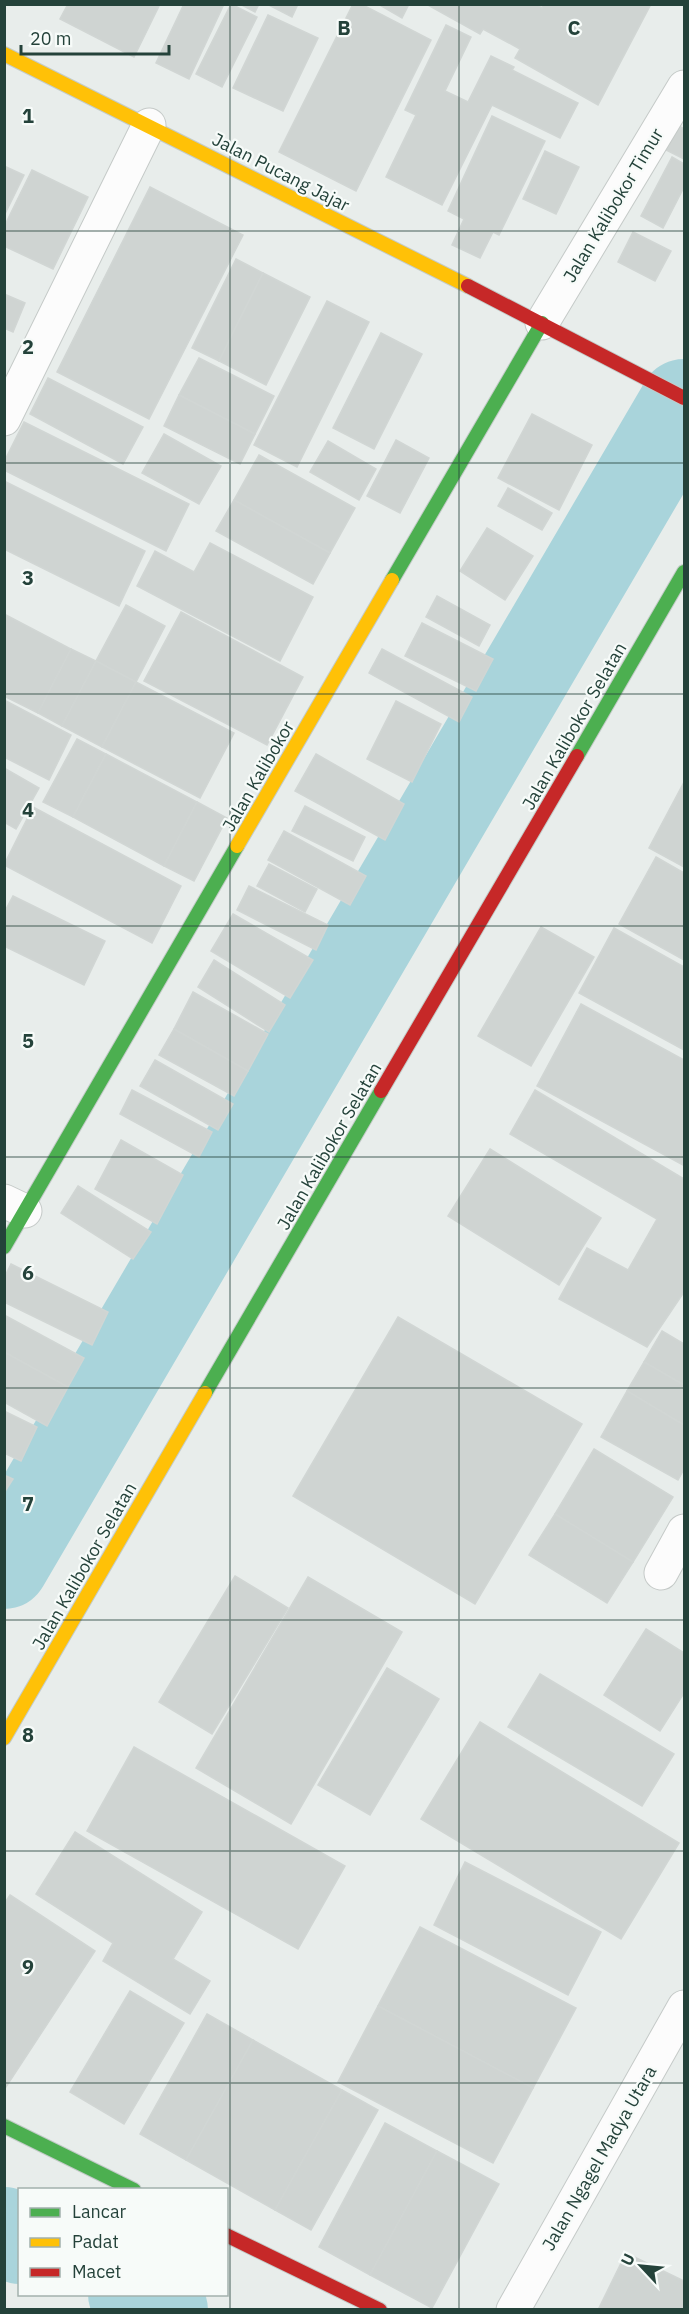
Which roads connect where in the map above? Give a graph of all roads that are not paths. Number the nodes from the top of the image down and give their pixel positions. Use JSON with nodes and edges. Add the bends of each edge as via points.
{"nodes":[{"id":1,"x":4,"y":54,"type":"edge"},
{"id":2,"x":684,"y":87,"type":"edge"},
{"id":3,"x":149,"y":125,"type":"junction"},
{"id":4,"x":542,"y":323,"type":"junction"},
{"id":5,"x":684,"y":398,"type":"edge"},
{"id":6,"x":4,"y":419,"type":"edge"},
{"id":7,"x":684,"y":572,"type":"edge"},
{"id":8,"x":15,"y":1206,"type":"edge"},
{"id":9,"x":4,"y":1247,"type":"edge"},
{"id":10,"x":684,"y":1531,"type":"edge"},
{"id":11,"x":661,"y":1573,"type":"dead end"},
{"id":12,"x":4,"y":1738,"type":"edge"},
{"id":13,"x":684,"y":2007,"type":"edge"},
{"id":14,"x":4,"y":2126,"type":"edge"},
{"id":15,"x":130,"y":2188,"type":"edge"},
{"id":16,"x":228,"y":2236,"type":"edge"},
{"id":17,"x":380,"y":2310,"type":"edge"},
{"id":18,"x":513,"y":2310,"type":"edge"}],
"edges":[{"from":1,"to":3,"type":"street","name":"Jalan Pucang Jajar"},
{"from":2,"to":4,"type":"street","name":"Jalan Kalibokor Timur"},
{"from":3,"to":4,"type":"street","name":"Jalan Pucang Jajar"},
{"from":3,"to":6,"type":"street"},
{"from":4,"to":5,"type":"street","name":"Jalan Pucang Jajar"},
{"from":4,"to":8,"type":"street","name":"Jalan Kalibokor"},
{"from":7,"to":12,"type":"street","name":"Jalan Kalibokor Selatan"},
{"from":8,"to":9,"type":"street","name":"Jalan Kalibokor"},
{"from":10,"to":11,"type":"street"},
{"from":13,"to":18,"type":"street","name":"Jalan Ngagel Madya Utara"},
{"from":14,"to":15,"type":"street"},
{"from":16,"to":17,"type":"street"}]}
